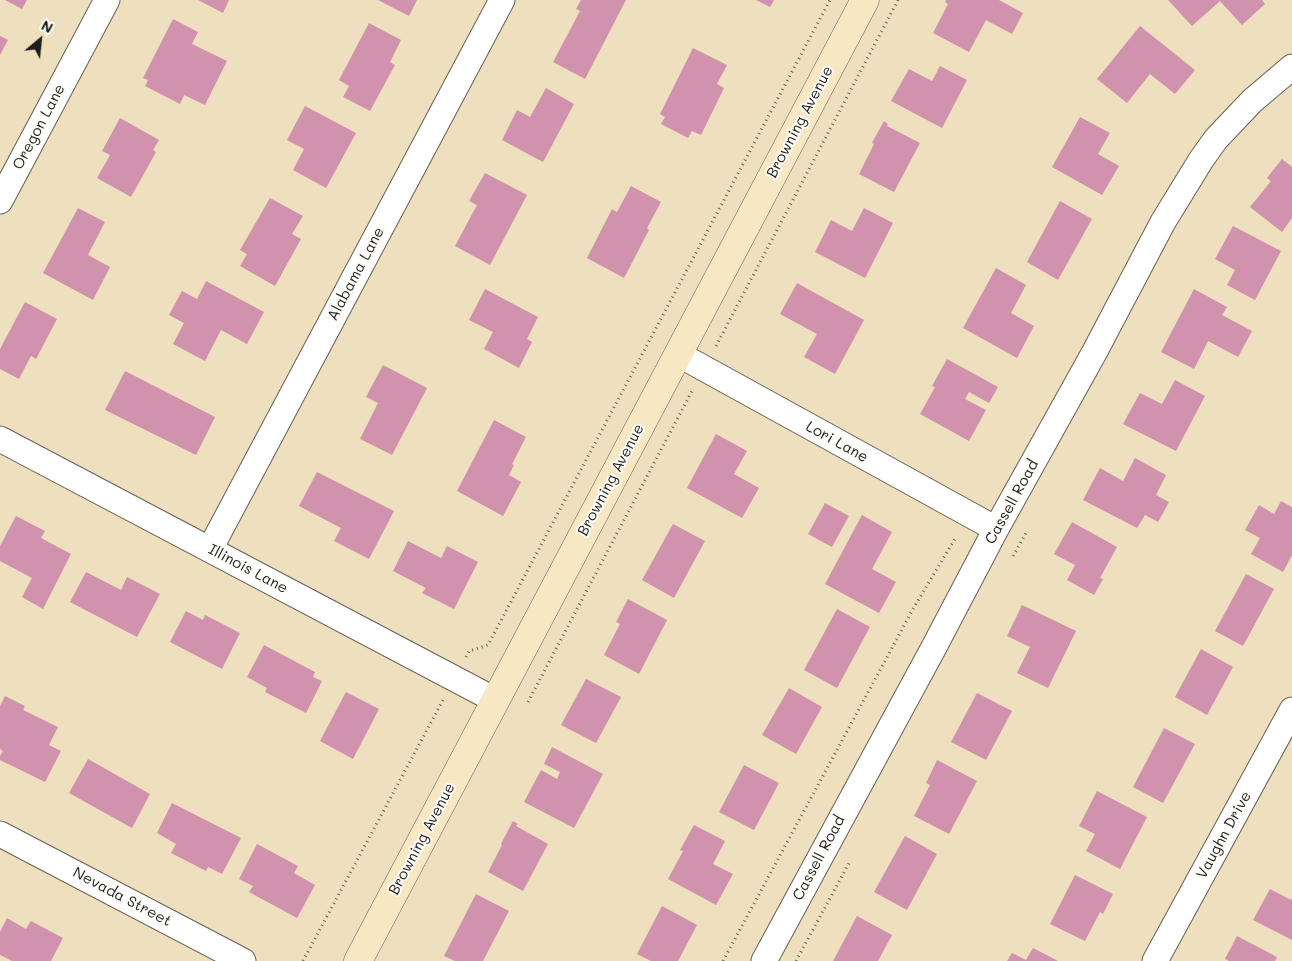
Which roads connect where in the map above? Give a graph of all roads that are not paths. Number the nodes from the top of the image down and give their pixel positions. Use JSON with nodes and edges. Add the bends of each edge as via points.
{"nodes":[{"id":1,"x":107,"y":0,"type":"edge"},
{"id":2,"x":502,"y":0,"type":"edge"},
{"id":3,"x":865,"y":0,"type":"edge"},
{"id":4,"x":1292,"y":67,"type":"edge"},
{"id":5,"x":0,"y":201,"type":"edge"},
{"id":6,"x":678,"y":354,"type":"junction"},
{"id":7,"x":0,"y":439,"type":"edge"},
{"id":8,"x":996,"y":529,"type":"junction"},
{"id":9,"x":210,"y":549,"type":"junction"},
{"id":10,"x":495,"y":700,"type":"junction"},
{"id":11,"x":1292,"y":710,"type":"edge"},
{"id":12,"x":0,"y":834,"type":"edge"},
{"id":13,"x":243,"y":961,"type":"edge"},
{"id":14,"x":358,"y":961,"type":"edge"},
{"id":15,"x":764,"y":961,"type":"edge"},
{"id":16,"x":1155,"y":961,"type":"edge"}],
"edges":[{"from":1,"to":5,"type":"street","name":"Oregon Lane"},
{"from":2,"to":9,"type":"street","name":"Alabama Lane"},
{"from":3,"to":6,"type":"street","name":"Browning Avenue"},
{"from":4,"to":8,"type":"street","name":"Cassell Road","via":[[1236,117],[1201,160],[1163,222]]},
{"from":6,"to":8,"type":"street","name":"Lori Lane"},
{"from":6,"to":10,"type":"street","name":"Browning Avenue"},
{"from":7,"to":9,"type":"street","name":"Illinois Lane"},
{"from":8,"to":15,"type":"street","name":"Cassell Road"},
{"from":9,"to":10,"type":"street","name":"Illinois Lane"},
{"from":10,"to":14,"type":"street","name":"Browning Avenue"},
{"from":11,"to":16,"type":"street","name":"Vaughn Drive"},
{"from":12,"to":13,"type":"street","name":"Nevada Street"}]}
